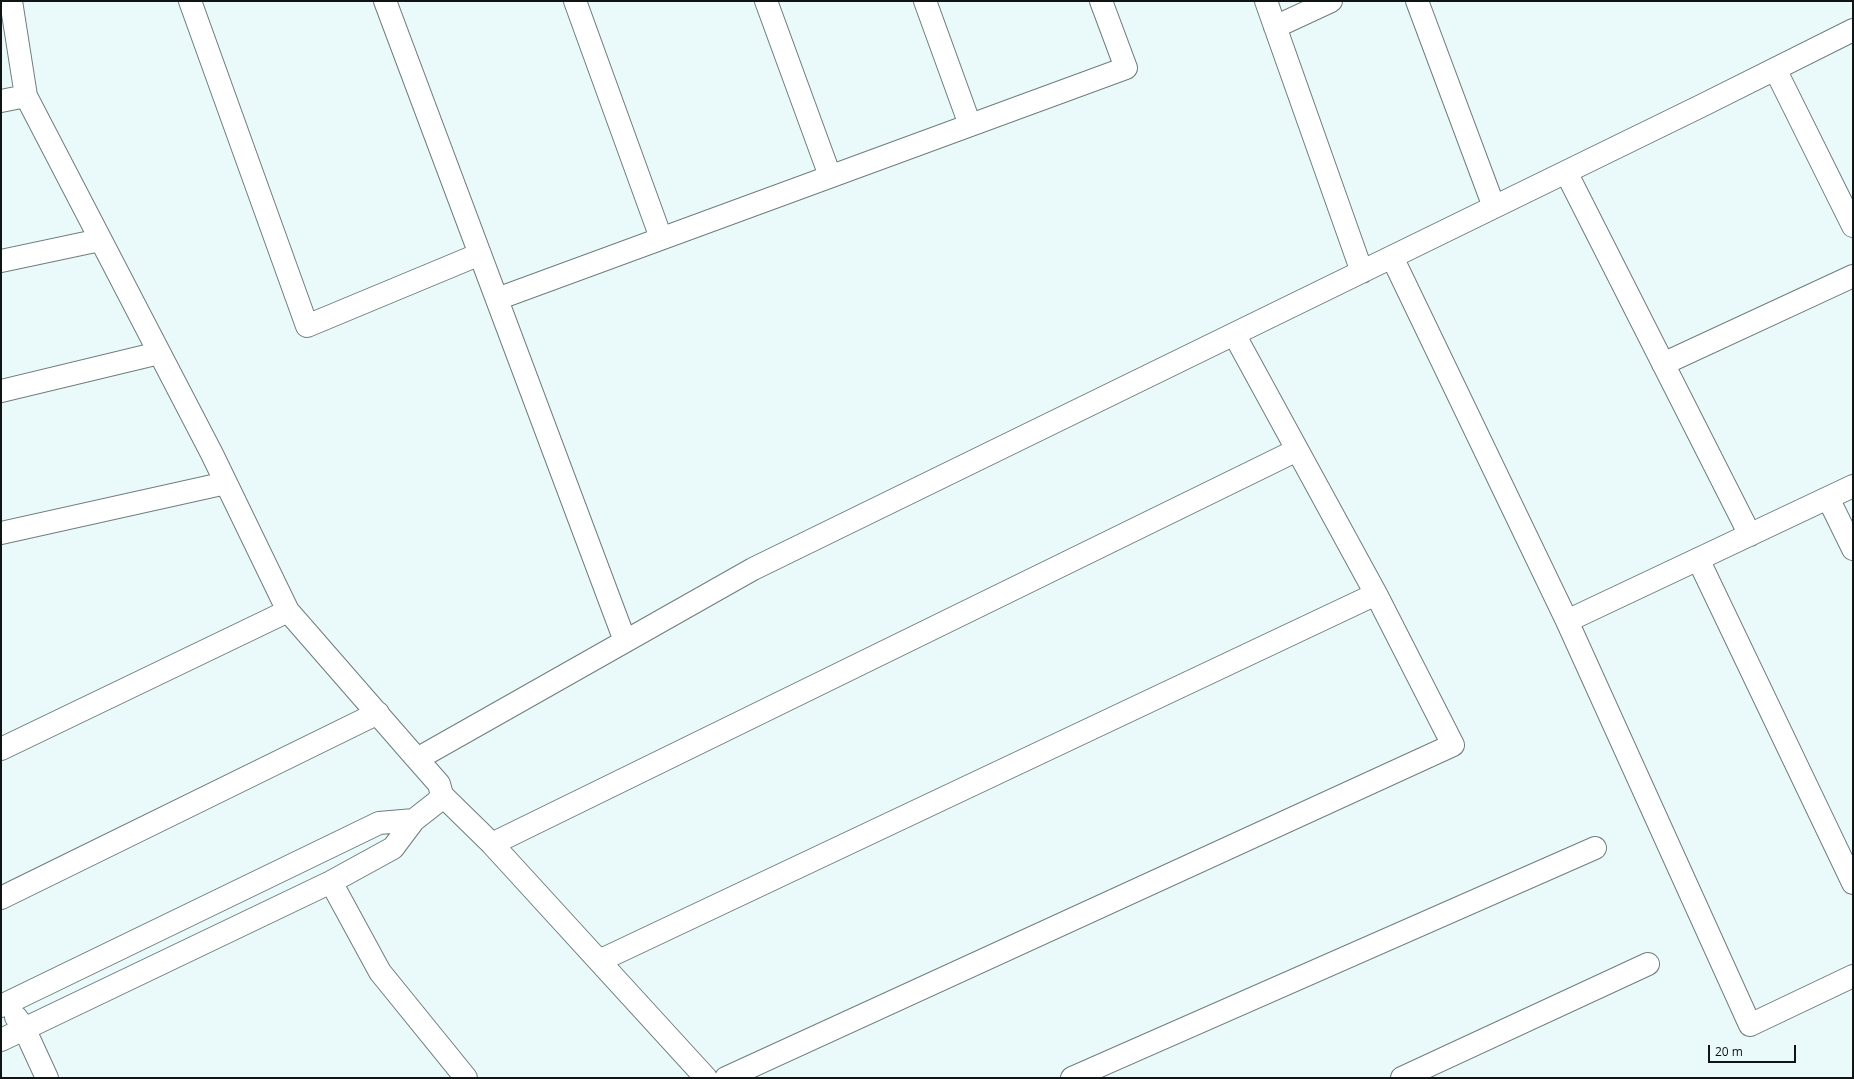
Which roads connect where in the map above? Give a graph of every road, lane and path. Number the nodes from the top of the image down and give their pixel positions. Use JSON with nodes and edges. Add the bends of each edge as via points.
{"nodes":[{"id":1,"x":11,"y":1,"type":"edge"},
{"id":2,"x":190,"y":1,"type":"edge"},
{"id":3,"x":385,"y":1,"type":"edge"},
{"id":4,"x":575,"y":1,"type":"edge"},
{"id":5,"x":766,"y":1,"type":"edge"},
{"id":6,"x":925,"y":1,"type":"edge"},
{"id":7,"x":1101,"y":1,"type":"edge"},
{"id":8,"x":1266,"y":1,"type":"edge"},
{"id":9,"x":1331,"y":1,"type":"edge"},
{"id":10,"x":1417,"y":1,"type":"edge"},
{"id":11,"x":1275,"y":27,"type":"junction"},
{"id":12,"x":1853,"y":30,"type":"edge"},
{"id":13,"x":1775,"y":69,"type":"junction"},
{"id":14,"x":26,"y":96,"type":"junction"},
{"id":15,"x":1,"y":101,"type":"edge"},
{"id":16,"x":970,"y":125,"type":"junction"},
{"id":17,"x":1566,"y":172,"type":"junction"},
{"id":18,"x":830,"y":176,"type":"junction"},
{"id":19,"x":1494,"y":207,"type":"junction"},
{"id":20,"x":1853,"y":226,"type":"edge"},
{"id":21,"x":661,"y":238,"type":"junction"},
{"id":22,"x":100,"y":240,"type":"junction"},
{"id":23,"x":480,"y":254,"type":"junction"},
{"id":24,"x":1392,"y":257,"type":"junction"},
{"id":25,"x":1,"y":261,"type":"edge"},
{"id":26,"x":1362,"y":272,"type":"junction"},
{"id":27,"x":1853,"y":276,"type":"edge"},
{"id":28,"x":497,"y":299,"type":"junction"},
{"id":29,"x":1234,"y":334,"type":"junction"},
{"id":30,"x":159,"y":353,"type":"junction"},
{"id":31,"x":1663,"y":364,"type":"junction"},
{"id":32,"x":1,"y":391,"type":"edge"},
{"id":33,"x":1297,"y":450,"type":"junction"},
{"id":34,"x":226,"y":483,"type":"junction"},
{"id":35,"x":1853,"y":486,"type":"edge"},
{"id":36,"x":1828,"y":498,"type":"junction"},
{"id":37,"x":1,"y":534,"type":"edge"},
{"id":38,"x":1750,"y":535,"type":"junction"},
{"id":39,"x":1853,"y":550,"type":"edge"},
{"id":40,"x":1698,"y":559,"type":"junction"},
{"id":41,"x":1376,"y":594,"type":"junction"},
{"id":42,"x":288,"y":611,"type":"junction"},
{"id":43,"x":1567,"y":621,"type":"junction"},
{"id":44,"x":625,"y":641,"type":"junction"},
{"id":45,"x":378,"y":713,"type":"junction"},
{"id":46,"x":1,"y":749,"type":"edge"},
{"id":47,"x":417,"y":759,"type":"junction"},
{"id":48,"x":442,"y":795,"type":"junction"},
{"id":49,"x":414,"y":820,"type":"junction"},
{"id":50,"x":492,"y":844,"type":"junction"},
{"id":51,"x":1595,"y":848,"type":"dead end"},
{"id":52,"x":331,"y":882,"type":"junction"},
{"id":53,"x":1853,"y":883,"type":"edge"},
{"id":54,"x":1,"y":898,"type":"edge"},
{"id":55,"x":599,"y":961,"type":"junction"},
{"id":56,"x":1648,"y":964,"type":"dead end"},
{"id":57,"x":1853,"y":976,"type":"edge"},
{"id":58,"x":3,"y":1000,"type":"edge"},
{"id":59,"x":24,"y":1028,"type":"junction"},
{"id":60,"x":1,"y":1040,"type":"edge"},
{"id":61,"x":47,"y":1078,"type":"edge"},
{"id":62,"x":466,"y":1078,"type":"edge"},
{"id":63,"x":706,"y":1078,"type":"edge"},
{"id":64,"x":726,"y":1078,"type":"edge"},
{"id":65,"x":1072,"y":1078,"type":"edge"},
{"id":66,"x":1402,"y":1078,"type":"edge"}],
"edges":[{"from":1,"to":14,"type":"street"},
{"from":2,"to":23,"type":"street","via":[[307,326]]},
{"from":3,"to":23,"type":"street"},
{"from":4,"to":21,"type":"street"},
{"from":5,"to":18,"type":"street"},
{"from":6,"to":16,"type":"street"},
{"from":7,"to":16,"type":"street","via":[[1126,68]]},
{"from":8,"to":11,"type":"street"},
{"from":9,"to":11,"type":"street"},
{"from":10,"to":19,"type":"street"},
{"from":11,"to":26,"type":"street"},
{"from":12,"to":13,"type":"street"},
{"from":13,"to":17,"type":"street"},
{"from":13,"to":20,"type":"street"},
{"from":14,"to":15,"type":"street"},
{"from":14,"to":22,"type":"street"},
{"from":16,"to":18,"type":"street"},
{"from":17,"to":19,"type":"street"},
{"from":17,"to":31,"type":"street"},
{"from":18,"to":21,"type":"street"},
{"from":19,"to":24,"type":"street"},
{"from":21,"to":28,"type":"street"},
{"from":22,"to":25,"type":"street"},
{"from":22,"to":30,"type":"street"},
{"from":23,"to":28,"type":"street"},
{"from":24,"to":26,"type":"street"},
{"from":24,"to":43,"type":"street"},
{"from":26,"to":29,"type":"street"},
{"from":27,"to":31,"type":"street"},
{"from":28,"to":44,"type":"street"},
{"from":29,"to":33,"type":"street"},
{"from":29,"to":44,"type":"street","via":[[753,569]]},
{"from":30,"to":32,"type":"street"},
{"from":30,"to":34,"type":"street"},
{"from":31,"to":38,"type":"street"},
{"from":33,"to":41,"type":"street"},
{"from":33,"to":50,"type":"street"},
{"from":34,"to":37,"type":"street"},
{"from":34,"to":42,"type":"street"},
{"from":35,"to":36,"type":"street"},
{"from":36,"to":38,"type":"street"},
{"from":36,"to":39,"type":"street"},
{"from":38,"to":40,"type":"street"},
{"from":40,"to":43,"type":"street"},
{"from":40,"to":53,"type":"street"},
{"from":41,"to":55,"type":"street"},
{"from":41,"to":64,"type":"street","via":[[1453,745]]},
{"from":42,"to":45,"type":"street"},
{"from":42,"to":46,"type":"street"},
{"from":43,"to":57,"type":"street","via":[[1750,1025]]},
{"from":44,"to":47,"type":"street"},
{"from":45,"to":47,"type":"street"},
{"from":45,"to":54,"type":"street"},
{"from":47,"to":48,"type":"street","via":[[439,784]]},
{"from":48,"to":49,"type":"street"},
{"from":48,"to":50,"type":"street"},
{"from":49,"to":52,"type":"street","via":[[393,848]]},
{"from":49,"to":58,"type":"street","via":[[378,823]]},
{"from":50,"to":55,"type":"street"},
{"from":51,"to":65,"type":"street"},
{"from":52,"to":59,"type":"street"},
{"from":52,"to":62,"type":"street","via":[[380,972]]},
{"from":55,"to":63,"type":"street"},
{"from":56,"to":66,"type":"street"},
{"from":58,"to":59,"type":"street"},
{"from":59,"to":60,"type":"street"},
{"from":59,"to":61,"type":"street"}]}
